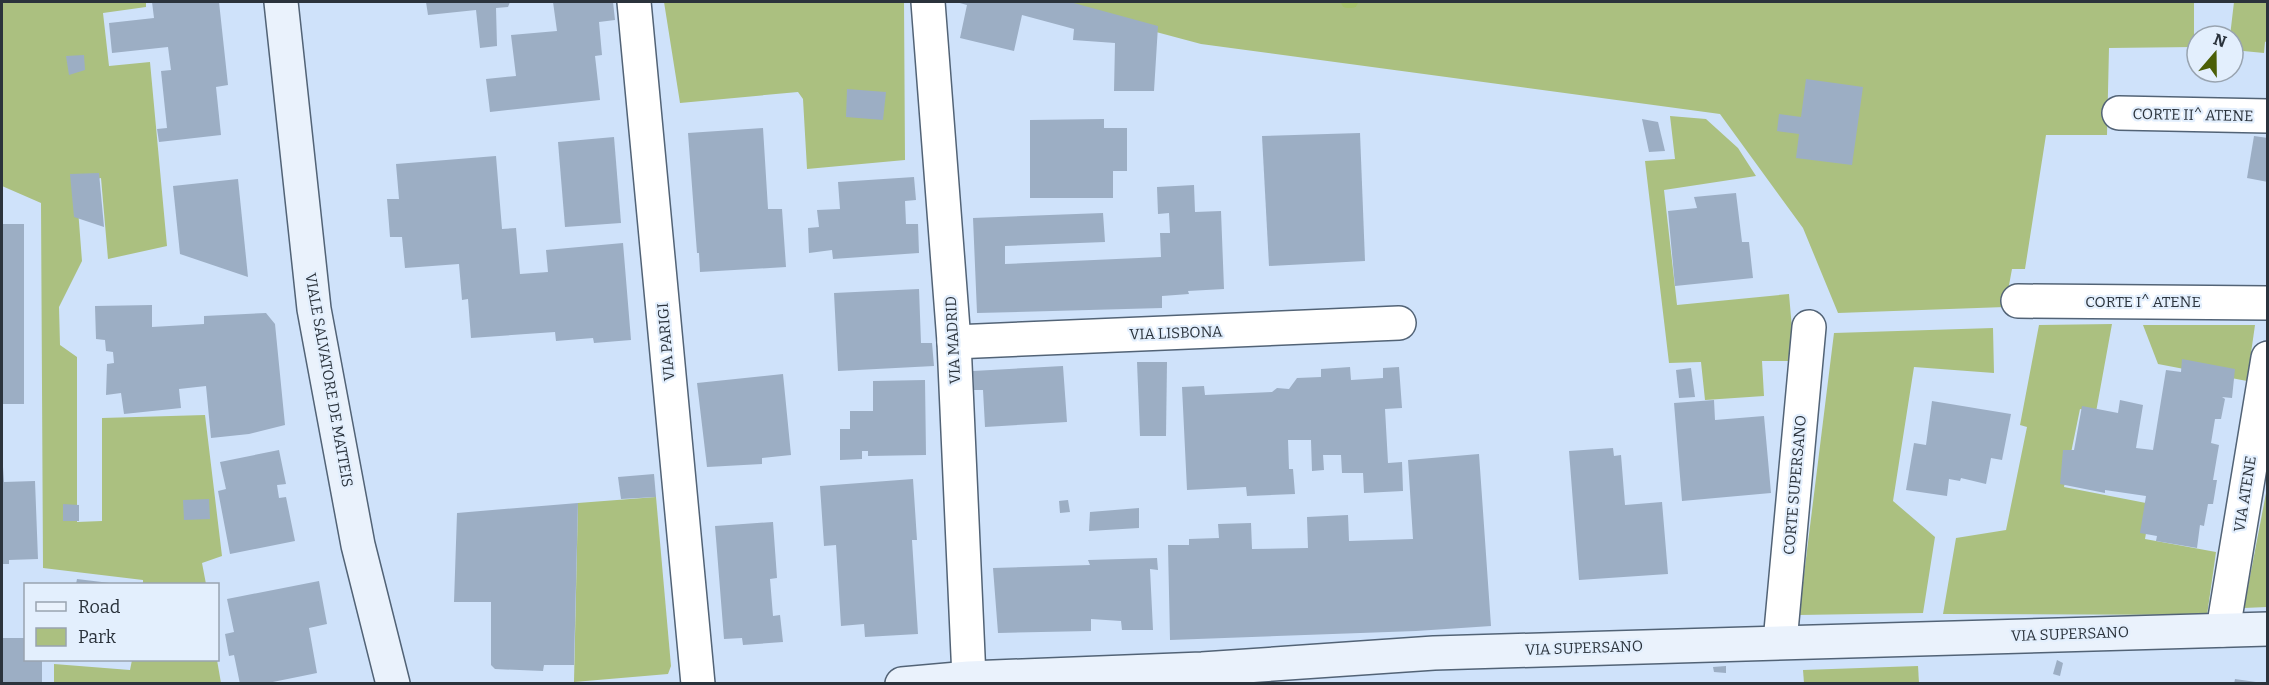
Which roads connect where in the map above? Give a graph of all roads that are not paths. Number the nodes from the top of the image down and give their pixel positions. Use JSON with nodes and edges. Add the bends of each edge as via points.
{"nodes":[{"id":1,"x":281,"y":2,"type":"edge"},
{"id":2,"x":634,"y":2,"type":"edge"},
{"id":3,"x":928,"y":2,"type":"edge"},
{"id":4,"x":2119,"y":113,"type":"dead end"},
{"id":5,"x":2268,"y":116,"type":"edge"},
{"id":6,"x":2018,"y":301,"type":"dead end"},
{"id":7,"x":2268,"y":303,"type":"edge"},
{"id":8,"x":1399,"y":323,"type":"dead end"},
{"id":9,"x":1809,"y":327,"type":"dead end"},
{"id":10,"x":954,"y":342,"type":"junction"},
{"id":11,"x":2268,"y":358,"type":"edge"},
{"id":12,"x":2268,"y":629,"type":"edge"},
{"id":13,"x":2223,"y":630,"type":"junction"},
{"id":14,"x":1780,"y":642,"type":"junction"},
{"id":15,"x":1202,"y":676,"type":"edge"},
{"id":16,"x":969,"y":678,"type":"junction"},
{"id":17,"x":393,"y":684,"type":"edge"},
{"id":18,"x":698,"y":684,"type":"edge"},
{"id":19,"x":902,"y":684,"type":"edge"}],
"edges":[{"from":1,"to":17,"type":"street","name":"VIALE SALVATORE DE MATTEIS","via":[[314,309],[358,545]]},
{"from":2,"to":18,"type":"street","name":"VIA PARIGI"},
{"from":3,"to":10,"type":"street","name":"VIA MADRID"},
{"from":4,"to":5,"type":"street","name":"CORTE II^ ATENE"},
{"from":6,"to":7,"type":"street","name":"CORTE I^ ATENE"},
{"from":8,"to":10,"type":"street","name":"VIA LISBONA"},
{"from":9,"to":14,"type":"street","name":"CORTE SUPERSANO"},
{"from":10,"to":16,"type":"street","name":"VIA MADRID"},
{"from":11,"to":13,"type":"street","name":"VIA ATENE"},
{"from":12,"to":13,"type":"street","name":"VIA SUPERSANO"},
{"from":13,"to":14,"type":"street","name":"VIA SUPERSANO"},
{"from":14,"to":15,"type":"street","name":"VIA SUPERSANO","via":[[1434,653]]},
{"from":15,"to":16,"type":"street","name":"VIA SUPERSANO"},
{"from":16,"to":19,"type":"street","name":"VIA SUPERSANO"}]}
